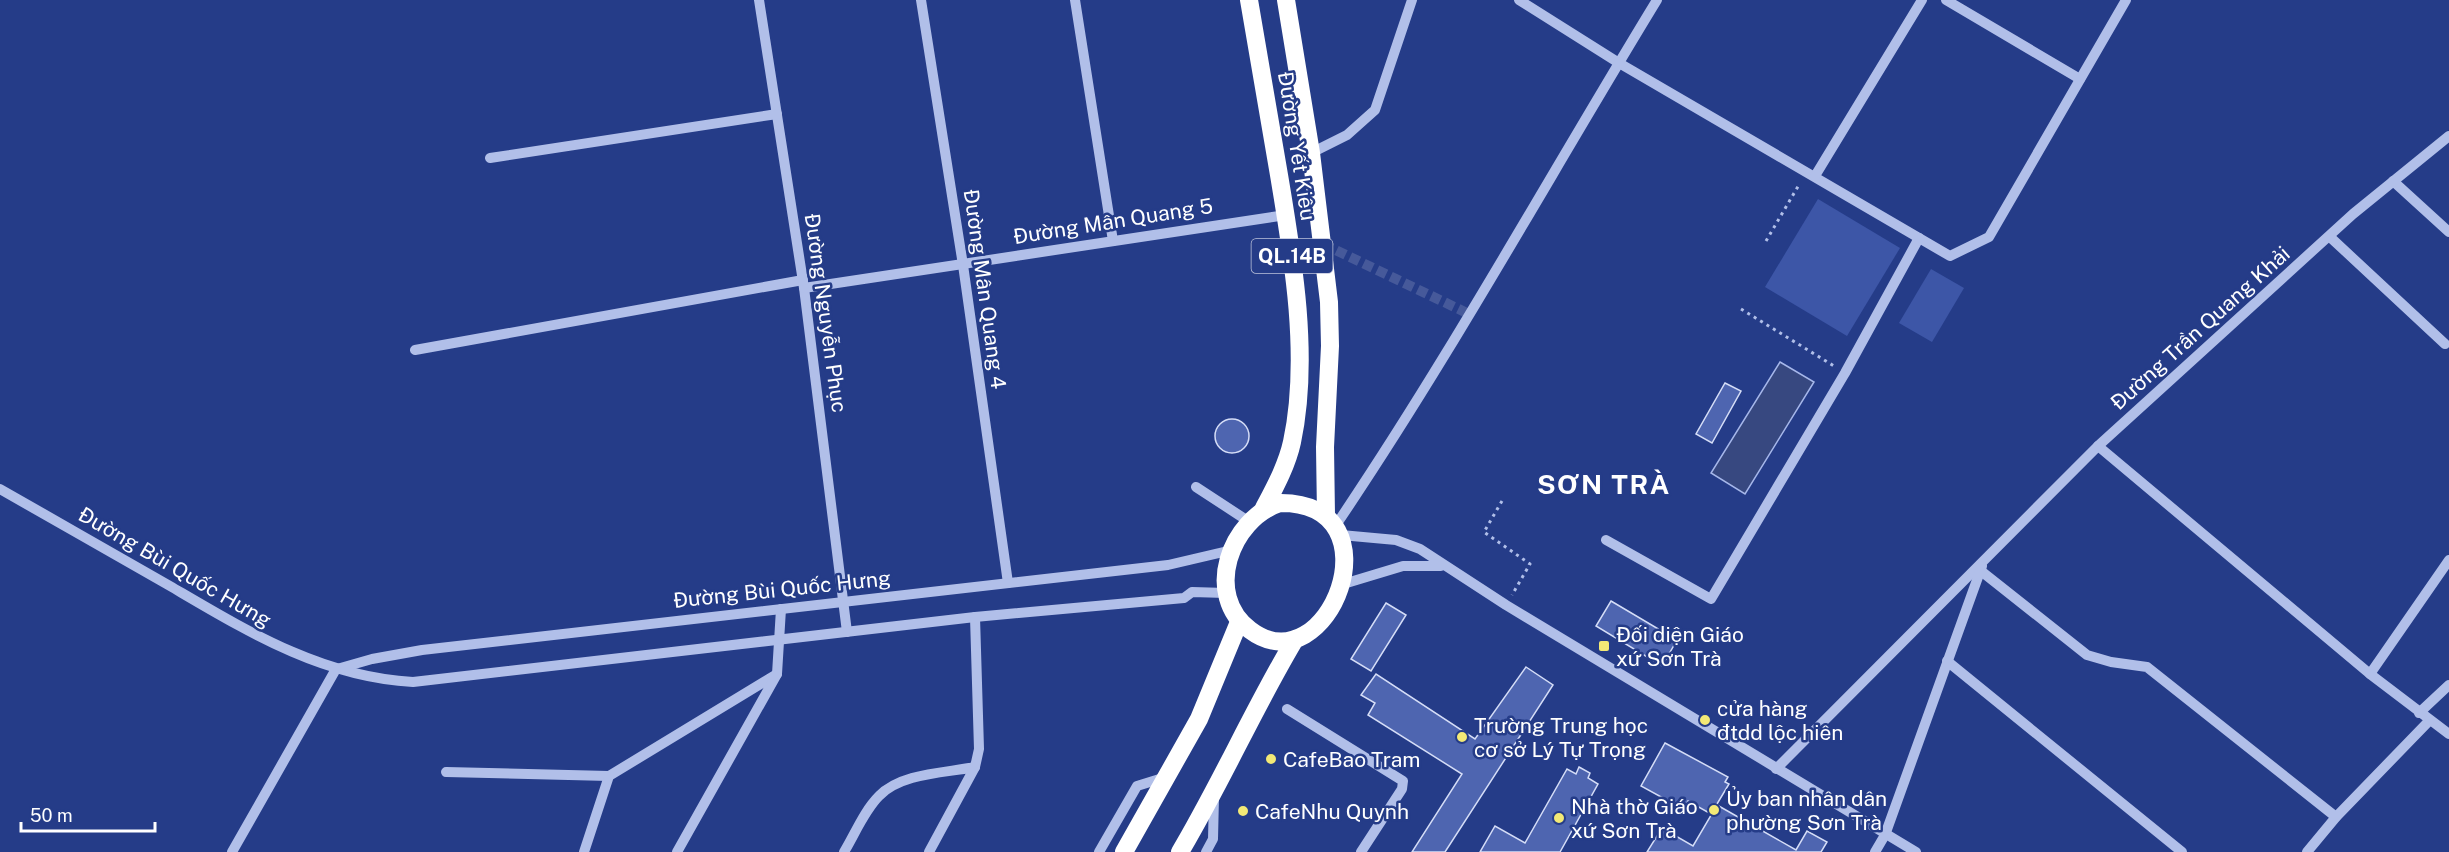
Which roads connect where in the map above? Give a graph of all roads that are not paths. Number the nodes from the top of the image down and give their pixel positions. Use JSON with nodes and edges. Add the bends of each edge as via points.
{"nodes":[{"id":1,"x":759,"y":0,"type":"edge"},
{"id":2,"x":921,"y":0,"type":"edge"},
{"id":3,"x":1075,"y":0,"type":"edge"},
{"id":4,"x":1250,"y":0,"type":"edge"},
{"id":5,"x":1286,"y":0,"type":"edge"},
{"id":6,"x":1412,"y":0,"type":"edge"},
{"id":7,"x":1519,"y":0,"type":"edge"},
{"id":8,"x":1657,"y":0,"type":"edge"},
{"id":9,"x":1922,"y":0,"type":"edge"},
{"id":10,"x":1946,"y":0,"type":"edge"},
{"id":11,"x":2126,"y":0,"type":"edge"},
{"id":12,"x":1619,"y":63,"type":"junction"},
{"id":13,"x":2080,"y":79,"type":"junction"},
{"id":14,"x":777,"y":114,"type":"junction"},
{"id":15,"x":2449,"y":136,"type":"edge"},
{"id":16,"x":1311,"y":153,"type":"junction"},
{"id":17,"x":490,"y":159,"type":"dead end"},
{"id":18,"x":1811,"y":174,"type":"junction"},
{"id":19,"x":2393,"y":182,"type":"junction"},
{"id":20,"x":1286,"y":215,"type":"junction"},
{"id":21,"x":2449,"y":232,"type":"edge"},
{"id":22,"x":2330,"y":237,"type":"junction"},
{"id":23,"x":1919,"y":238,"type":"junction"},
{"id":24,"x":1113,"y":241,"type":"junction"},
{"id":25,"x":963,"y":265,"type":"junction"},
{"id":26,"x":803,"y":284,"type":"junction"},
{"id":27,"x":2445,"y":344,"type":"dead end"},
{"id":28,"x":415,"y":350,"type":"dead end"},
{"id":29,"x":2098,"y":446,"type":"junction"},
{"id":30,"x":1196,"y":487,"type":"dead end"},
{"id":31,"x":0,"y":489,"type":"edge"},
{"id":32,"x":1264,"y":508,"type":"junction"},
{"id":33,"x":1248,"y":521,"type":"junction"},
{"id":34,"x":1334,"y":525,"type":"junction"},
{"id":35,"x":1606,"y":540,"type":"dead end"},
{"id":36,"x":1232,"y":550,"type":"junction"},
{"id":37,"x":1985,"y":557,"type":"junction"},
{"id":38,"x":2449,"y":560,"type":"edge"},
{"id":39,"x":1441,"y":566,"type":"junction"},
{"id":40,"x":1981,"y":571,"type":"junction"},
{"id":41,"x":1008,"y":583,"type":"junction"},
{"id":42,"x":1340,"y":585,"type":"junction"},
{"id":43,"x":1226,"y":593,"type":"junction"},
{"id":44,"x":843,"y":602,"type":"junction"},
{"id":45,"x":782,"y":609,"type":"junction"},
{"id":46,"x":975,"y":618,"type":"junction"},
{"id":47,"x":1239,"y":622,"type":"junction"},
{"id":48,"x":847,"y":632,"type":"junction"},
{"id":49,"x":781,"y":640,"type":"junction"},
{"id":50,"x":1294,"y":641,"type":"junction"},
{"id":51,"x":1947,"y":661,"type":"junction"},
{"id":52,"x":336,"y":669,"type":"junction"},
{"id":53,"x":777,"y":674,"type":"junction"},
{"id":54,"x":2370,"y":674,"type":"junction"},
{"id":55,"x":2449,"y":685,"type":"edge"},
{"id":56,"x":1287,"y":710,"type":"dead end"},
{"id":57,"x":2419,"y":713,"type":"junction"},
{"id":58,"x":2429,"y":721,"type":"junction"},
{"id":59,"x":2449,"y":734,"type":"edge"},
{"id":60,"x":975,"y":767,"type":"junction"},
{"id":61,"x":1776,"y":769,"type":"junction"},
{"id":62,"x":446,"y":772,"type":"dead end"},
{"id":63,"x":609,"y":776,"type":"junction"},
{"id":64,"x":1166,"y":777,"type":"junction"},
{"id":65,"x":1214,"y":795,"type":"junction"},
{"id":66,"x":2336,"y":817,"type":"junction"},
{"id":67,"x":1886,"y":835,"type":"junction"},
{"id":68,"x":232,"y":852,"type":"edge"},
{"id":69,"x":584,"y":852,"type":"edge"},
{"id":70,"x":677,"y":852,"type":"edge"},
{"id":71,"x":844,"y":852,"type":"edge"},
{"id":72,"x":929,"y":852,"type":"edge"},
{"id":73,"x":1099,"y":852,"type":"edge"},
{"id":74,"x":1124,"y":852,"type":"edge"},
{"id":75,"x":1180,"y":852,"type":"edge"},
{"id":76,"x":1206,"y":852,"type":"edge"},
{"id":77,"x":1361,"y":852,"type":"edge"},
{"id":78,"x":1875,"y":852,"type":"edge"},
{"id":79,"x":1916,"y":852,"type":"edge"},
{"id":80,"x":2182,"y":852,"type":"edge"},
{"id":81,"x":2307,"y":852,"type":"edge"}],
"edges":[{"from":1,"to":14,"type":"street","name":"Đường Nguyễn Phục"},
{"from":2,"to":25,"type":"street","name":"Đường Mân Quang 4"},
{"from":3,"to":24,"type":"street"},
{"from":4,"to":20,"type":"highway","name":"Đường Yết Kiêu","number":"QL.14B"},
{"from":5,"to":16,"type":"highway","name":"Đường Yết Kiêu","number":"QL.14B"},
{"from":6,"to":16,"type":"street","via":[[1375,110],[1347,135]]},
{"from":7,"to":12,"type":"street"},
{"from":8,"to":12,"type":"street"},
{"from":9,"to":18,"type":"street"},
{"from":10,"to":13,"type":"street"},
{"from":11,"to":13,"type":"street"},
{"from":12,"to":18,"type":"street"},
{"from":12,"to":34,"type":"street","via":[[1451,344]]},
{"from":13,"to":23,"type":"street","via":[[1989,237],[1950,256]]},
{"from":14,"to":17,"type":"street"},
{"from":14,"to":26,"type":"street","name":"Đường Nguyễn Phục"},
{"from":15,"to":19,"type":"street","name":"Đường Trần Quang Khải"},
{"from":16,"to":34,"type":"highway","name":"Đường Yết Kiêu","number":"QL.14B","via":[[1329,302],[1325,447]]},
{"from":18,"to":23,"type":"street"},
{"from":19,"to":21,"type":"street"},
{"from":19,"to":22,"type":"street","name":"Đường Trần Quang Khải"},
{"from":20,"to":24,"type":"street","name":"Đường Mân Quang 5"},
{"from":20,"to":32,"type":"highway","name":"Đường Yết Kiêu","number":"QL.14B","via":[[1300,347],[1295,419],[1289,453]]},
{"from":22,"to":27,"type":"street"},
{"from":22,"to":29,"type":"street","name":"Đường Trần Quang Khải"},
{"from":23,"to":35,"type":"street","via":[[1845,373],[1711,599]]},
{"from":24,"to":25,"type":"street","name":"Đường Mân Quang 5"},
{"from":25,"to":26,"type":"street","name":"Đường Mân Quang 5"},
{"from":25,"to":41,"type":"street","name":"Đường Mân Quang 4"},
{"from":26,"to":28,"type":"street","name":"Đường Mân Quang 5"},
{"from":26,"to":44,"type":"street","name":"Đường Nguyễn Phục"},
{"from":29,"to":37,"type":"street","name":"Đường Trần Quang Khải"},
{"from":29,"to":54,"type":"street"},
{"from":30,"to":33,"type":"street"},
{"from":31,"to":52,"type":"street","name":"Đường Bùi Quốc Hưng","via":[[270,644]]},
{"from":32,"to":33,"type":"highway"},
{"from":32,"to":34,"type":"highway","via":[[1296,503]]},
{"from":33,"to":36,"type":"highway"},
{"from":34,"to":39,"type":"street","via":[[1420,549]]},
{"from":34,"to":42,"type":"highway","via":[[1344,549]]},
{"from":36,"to":41,"type":"street","name":"Đường Bùi Quốc Hưng","via":[[1168,565]]},
{"from":36,"to":43,"type":"highway"},
{"from":37,"to":40,"type":"street","name":"Đường Trần Quang Khải"},
{"from":37,"to":61,"type":"street","name":"Đường Trần Quang Khải"},
{"from":38,"to":54,"type":"street"},
{"from":39,"to":42,"type":"street","via":[[1403,566]]},
{"from":39,"to":61,"type":"street"},
{"from":40,"to":51,"type":"street","name":"Đường Trần Quang Khải"},
{"from":40,"to":66,"type":"street","via":[[2087,654],[2147,667]]},
{"from":41,"to":44,"type":"street","name":"Đường Bùi Quốc Hưng"},
{"from":42,"to":50,"type":"highway","via":[[1317,628]]},
{"from":43,"to":46,"type":"street","name":"Đường Bùi Quốc Hưng","via":[[1192,592],[1184,598]]},
{"from":43,"to":47,"type":"highway"},
{"from":44,"to":45,"type":"street","name":"Đường Bùi Quốc Hưng"},
{"from":44,"to":48,"type":"street","name":"Đường Nguyễn Phục"},
{"from":45,"to":49,"type":"street"},
{"from":45,"to":52,"type":"street","name":"Đường Bùi Quốc Hưng","via":[[422,650]]},
{"from":46,"to":48,"type":"street","name":"Đường Bùi Quốc Hưng"},
{"from":46,"to":60,"type":"street","via":[[981,732]]},
{"from":47,"to":50,"type":"highway","via":[[1275,641]]},
{"from":47,"to":64,"type":"highway","via":[[1198,719]]},
{"from":48,"to":49,"type":"street","name":"Đường Bùi Quốc Hưng"},
{"from":49,"to":52,"type":"street","name":"Đường Bùi Quốc Hưng","via":[[413,682]]},
{"from":49,"to":53,"type":"street"},
{"from":50,"to":65,"type":"highway","via":[[1262,696]]},
{"from":51,"to":67,"type":"street","name":"Đường Trần Quang Khải"},
{"from":51,"to":80,"type":"street"},
{"from":52,"to":68,"type":"street"},
{"from":53,"to":63,"type":"street"},
{"from":53,"to":70,"type":"street"},
{"from":54,"to":57,"type":"street"},
{"from":55,"to":57,"type":"street"},
{"from":56,"to":77,"type":"street","via":[[1403,781],[1402,789]]},
{"from":57,"to":58,"type":"street"},
{"from":58,"to":59,"type":"street"},
{"from":58,"to":66,"type":"street"},
{"from":60,"to":71,"type":"street","via":[[889,787],[877,798]]},
{"from":60,"to":72,"type":"street"},
{"from":61,"to":67,"type":"street"},
{"from":62,"to":63,"type":"street"},
{"from":63,"to":69,"type":"street"},
{"from":64,"to":73,"type":"street","via":[[1137,786]]},
{"from":64,"to":74,"type":"highway"},
{"from":65,"to":75,"type":"highway"},
{"from":65,"to":76,"type":"street","via":[[1213,839]]},
{"from":66,"to":81,"type":"street"},
{"from":67,"to":78,"type":"street","name":"Đường Trần Quang Khải"},
{"from":67,"to":79,"type":"street"}]}
